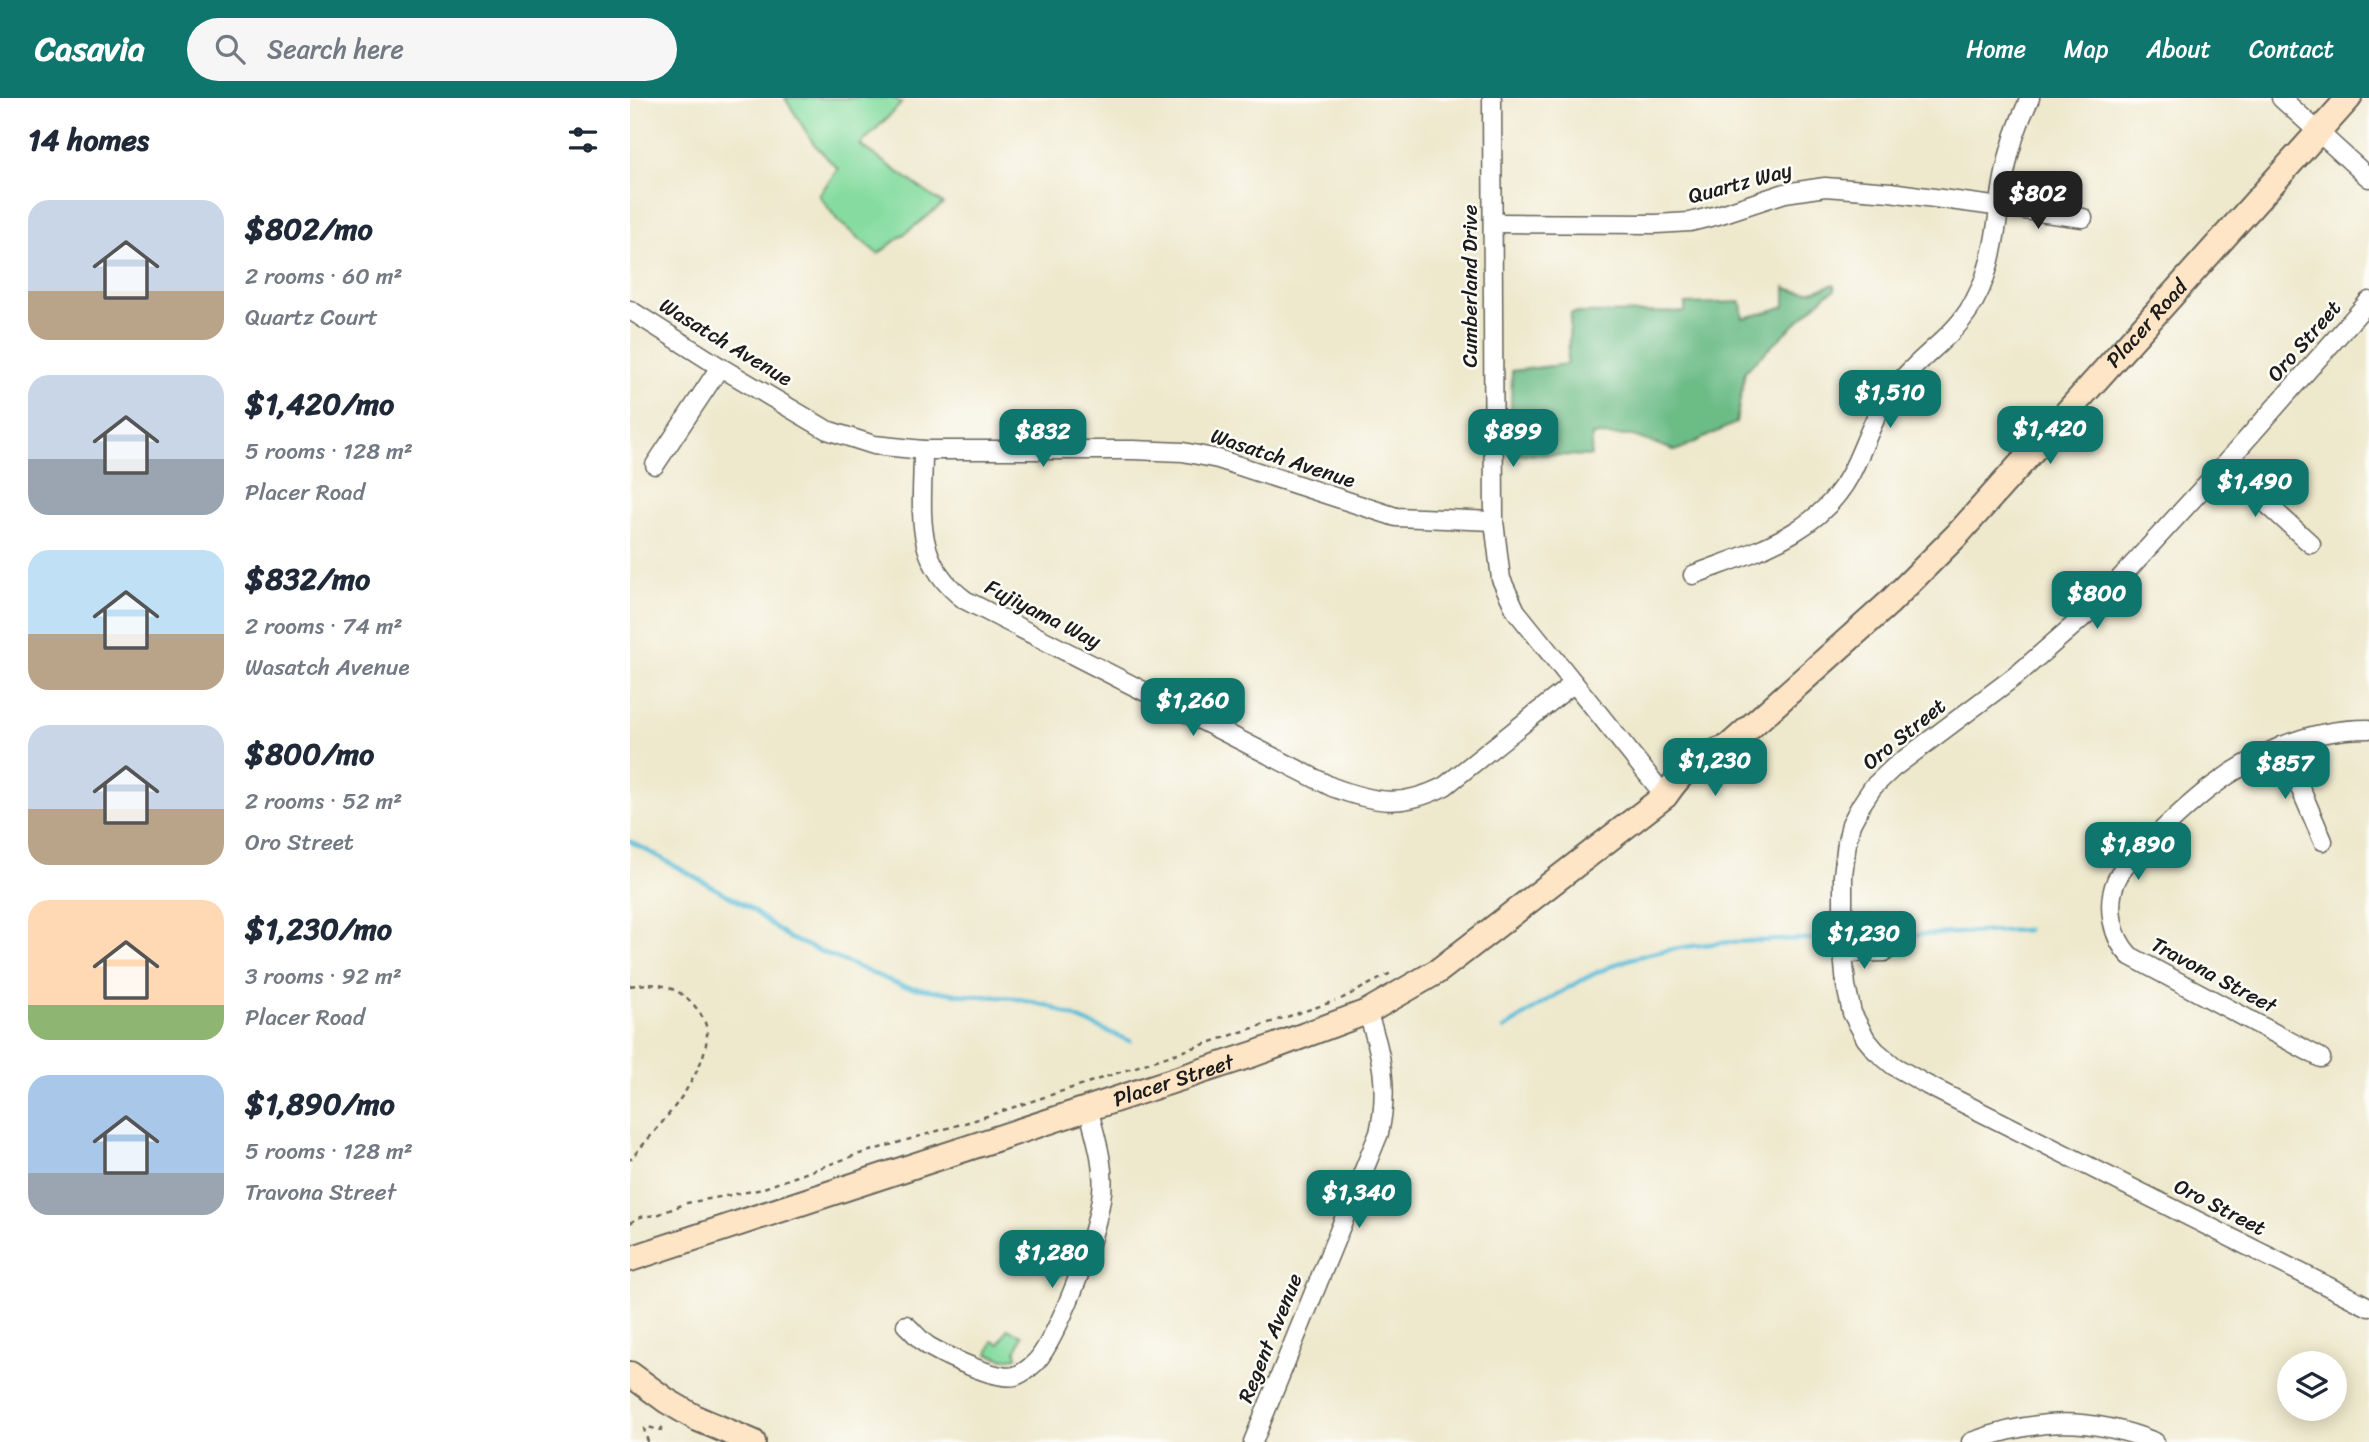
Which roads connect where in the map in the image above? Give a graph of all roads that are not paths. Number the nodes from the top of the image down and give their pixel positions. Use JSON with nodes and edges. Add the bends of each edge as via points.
{"nodes":[{"id":1,"x":1492,"y":98,"type":"edge"},
{"id":2,"x":2030,"y":98,"type":"edge"},
{"id":3,"x":2281,"y":98,"type":"edge"},
{"id":4,"x":2349,"y":98,"type":"edge"},
{"id":5,"x":2318,"y":132,"type":"junction"},
{"id":6,"x":2369,"y":178,"type":"edge"},
{"id":7,"x":1999,"y":206,"type":"junction"},
{"id":8,"x":2083,"y":218,"type":"dead end"},
{"id":9,"x":1493,"y":223,"type":"junction"},
{"id":10,"x":2369,"y":301,"type":"edge"},
{"id":11,"x":630,"y":310,"type":"edge"},
{"id":12,"x":720,"y":367,"type":"junction"},
{"id":13,"x":922,"y":450,"type":"junction"},
{"id":14,"x":2224,"y":465,"type":"junction"},
{"id":15,"x":655,"y":466,"type":"dead end"},
{"id":16,"x":1494,"y":521,"type":"junction"},
{"id":17,"x":2311,"y":544,"type":"dead end"},
{"id":18,"x":1693,"y":575,"type":"dead end"},
{"id":19,"x":1574,"y":683,"type":"junction"},
{"id":20,"x":2369,"y":729,"type":"edge"},
{"id":21,"x":2282,"y":746,"type":"junction"},
{"id":22,"x":1665,"y":796,"type":"junction"},
{"id":23,"x":2323,"y":841,"type":"dead end"},
{"id":24,"x":1885,"y":951,"type":"dead end"},
{"id":25,"x":1843,"y":953,"type":"junction"},
{"id":26,"x":1367,"y":1012,"type":"junction"},
{"id":27,"x":2321,"y":1058,"type":"dead end"},
{"id":28,"x":1088,"y":1108,"type":"junction"},
{"id":29,"x":630,"y":1259,"type":"edge"},
{"id":30,"x":2369,"y":1307,"type":"edge"},
{"id":31,"x":906,"y":1325,"type":"dead end"},
{"id":32,"x":630,"y":1374,"type":"edge"},
{"id":33,"x":753,"y":1442,"type":"edge"},
{"id":34,"x":1253,"y":1442,"type":"edge"},
{"id":35,"x":1971,"y":1442,"type":"edge"},
{"id":36,"x":2155,"y":1442,"type":"edge"}],
"edges":[{"from":1,"to":9,"type":"street","name":"Cumberland Drive"},
{"from":2,"to":7,"type":"street","via":[[2008,156]]},
{"from":3,"to":5,"type":"street"},
{"from":4,"to":5,"type":"main road","name":"Placer Road"},
{"from":5,"to":6,"type":"street"},
{"from":5,"to":22,"type":"main road","name":"Placer Road","via":[[1941,552],[1728,747],[1714,768],[1690,789]]},
{"from":7,"to":8,"type":"street","name":"Quartz Way"},
{"from":7,"to":9,"type":"street","name":"Quartz Way","via":[[1825,187],[1785,192],[1690,222]]},
{"from":7,"to":18,"type":"street","via":[[1991,260],[1970,310],[1887,396],[1852,472],[1832,502],[1772,546]]},
{"from":9,"to":16,"type":"street","name":"Cumberland Drive"},
{"from":10,"to":14,"type":"street","name":"Oro Street"},
{"from":11,"to":12,"type":"street","name":"Wasatch Avenue"},
{"from":12,"to":13,"type":"street","name":"Wasatch Avenue","via":[[840,435],[874,445]]},
{"from":12,"to":15,"type":"street"},
{"from":13,"to":16,"type":"street","name":"Wasatch Avenue","via":[[1184,452],[1396,517]]},
{"from":13,"to":19,"type":"street","name":"Fujiyama Way","via":[[924,540],[932,565],[953,591],[1361,798],[1396,802],[1445,786]]},
{"from":14,"to":17,"type":"street"},
{"from":14,"to":25,"type":"street","name":"Oro Street","via":[[2075,626],[1894,768],[1866,796],[1845,851]]},
{"from":16,"to":19,"type":"street","name":"Cumberland Drive","via":[[1499,570],[1509,599]]},
{"from":19,"to":22,"type":"street","name":"Cumberland Drive"},
{"from":20,"to":21,"type":"street","name":"Travona Street","via":[[2324,733]]},
{"from":21,"to":23,"type":"street"},
{"from":21,"to":27,"type":"street","name":"Travona Street","via":[[2207,788],[2130,861],[2114,888],[2112,920],[2123,949],[2138,962]]},
{"from":22,"to":26,"type":"main road","name":"Placer Street","via":[[1438,971]]},
{"from":24,"to":25,"type":"street"},
{"from":25,"to":30,"type":"street","name":"Oro Street","via":[[1852,1013],[1866,1039],[1894,1066]]},
{"from":26,"to":28,"type":"main road","name":"Placer Street"},
{"from":26,"to":34,"type":"street","name":"Regent Avenue","via":[[1383,1066],[1385,1104],[1379,1133]]},
{"from":28,"to":29,"type":"main road","name":"Placer Street"},
{"from":28,"to":31,"type":"street","via":[[1102,1169],[1102,1192],[1067,1305],[1039,1359],[1014,1376],[994,1374],[927,1346]]},
{"from":32,"to":33,"type":"main road","via":[[698,1419]]},
{"from":35,"to":36,"type":"street","via":[[2019,1427],[2064,1423],[2112,1428]]}]}
